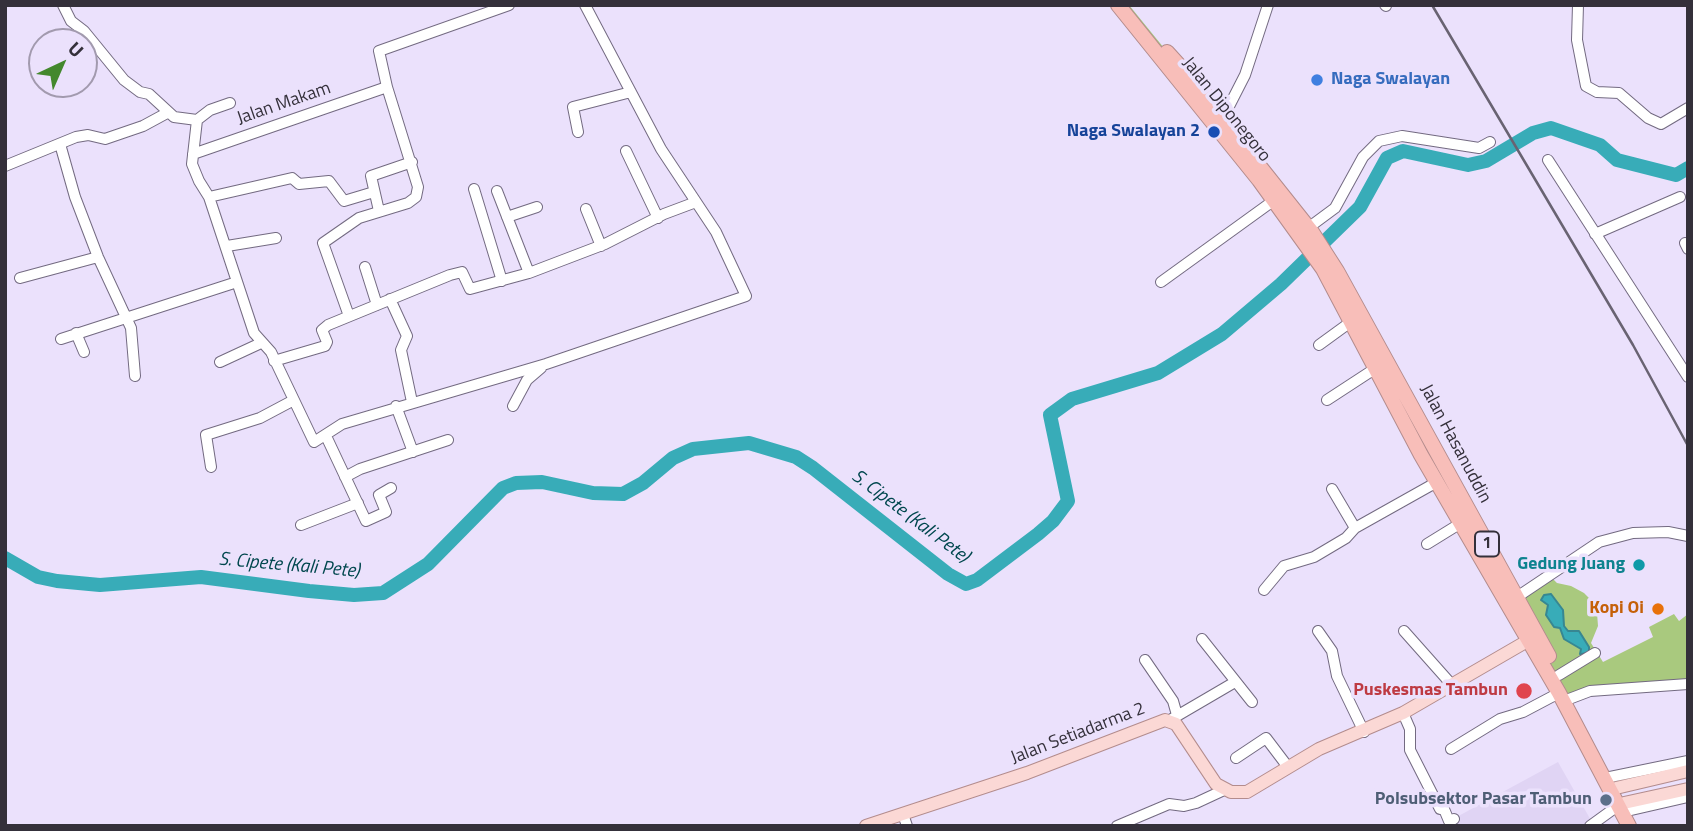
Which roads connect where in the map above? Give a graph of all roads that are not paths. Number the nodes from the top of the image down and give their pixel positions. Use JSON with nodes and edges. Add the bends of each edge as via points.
{"nodes":[{"id":1,"x":63,"y":5,"type":"edge"},
{"id":2,"x":509,"y":5,"type":"edge"},
{"id":3,"x":585,"y":5,"type":"edge"},
{"id":4,"x":1118,"y":5,"type":"edge"},
{"id":5,"x":1129,"y":5,"type":"edge"},
{"id":6,"x":1268,"y":5,"type":"edge"},
{"id":7,"x":1578,"y":5,"type":"edge"},
{"id":8,"x":482,"y":10,"type":"edge"},
{"id":9,"x":387,"y":87,"type":"junction"},
{"id":10,"x":631,"y":92,"type":"junction"},
{"id":11,"x":230,"y":103,"type":"dead end"},
{"id":12,"x":1688,"y":108,"type":"edge"},
{"id":13,"x":167,"y":113,"type":"junction"},
{"id":14,"x":197,"y":120,"type":"junction"},
{"id":15,"x":1220,"y":122,"type":"junction"},
{"id":16,"x":578,"y":132,"type":"dead end"},
{"id":17,"x":1490,"y":142,"type":"dead end"},
{"id":18,"x":60,"y":144,"type":"junction"},
{"id":19,"x":626,"y":151,"type":"dead end"},
{"id":20,"x":193,"y":153,"type":"junction"},
{"id":21,"x":1548,"y":160,"type":"dead end"},
{"id":22,"x":412,"y":162,"type":"junction"},
{"id":23,"x":5,"y":166,"type":"edge"},
{"id":24,"x":474,"y":189,"type":"dead end"},
{"id":25,"x":497,"y":191,"type":"dead end"},
{"id":26,"x":374,"y":192,"type":"junction"},
{"id":27,"x":209,"y":197,"type":"junction"},
{"id":28,"x":1278,"y":197,"type":"junction"},
{"id":29,"x":1680,"y":197,"type":"dead end"},
{"id":30,"x":696,"y":202,"type":"junction"},
{"id":31,"x":537,"y":207,"type":"dead end"},
{"id":32,"x":586,"y":209,"type":"dead end"},
{"id":33,"x":379,"y":211,"type":"junction"},
{"id":34,"x":507,"y":217,"type":"junction"},
{"id":35,"x":658,"y":218,"type":"junction"},
{"id":36,"x":1308,"y":233,"type":"junction"},
{"id":37,"x":1595,"y":234,"type":"junction"},
{"id":38,"x":276,"y":238,"type":"dead end"},
{"id":39,"x":227,"y":246,"type":"junction"},
{"id":40,"x":601,"y":246,"type":"junction"},
{"id":41,"x":98,"y":257,"type":"junction"},
{"id":42,"x":365,"y":267,"type":"dead end"},
{"id":43,"x":1330,"y":270,"type":"junction"},
{"id":44,"x":529,"y":273,"type":"junction"},
{"id":45,"x":20,"y":278,"type":"dead end"},
{"id":46,"x":502,"y":281,"type":"junction"},
{"id":47,"x":237,"y":282,"type":"junction"},
{"id":48,"x":1161,"y":282,"type":"dead end"},
{"id":49,"x":390,"y":299,"type":"junction"},
{"id":50,"x":377,"y":304,"type":"junction"},
{"id":51,"x":349,"y":316,"type":"junction"},
{"id":52,"x":124,"y":318,"type":"junction"},
{"id":53,"x":1352,"y":321,"type":"junction"},
{"id":54,"x":76,"y":333,"type":"junction"},
{"id":55,"x":61,"y":339,"type":"dead end"},
{"id":56,"x":261,"y":343,"type":"junction"},
{"id":57,"x":1319,"y":345,"type":"dead end"},
{"id":58,"x":83,"y":352,"type":"dead end"},
{"id":59,"x":275,"y":361,"type":"junction"},
{"id":60,"x":220,"y":362,"type":"dead end"},
{"id":61,"x":546,"y":364,"type":"junction"},
{"id":62,"x":1376,"y":368,"type":"junction"},
{"id":63,"x":135,"y":376,"type":"dead end"},
{"id":64,"x":1688,"y":377,"type":"edge"},
{"id":65,"x":1327,"y":400,"type":"dead end"},
{"id":66,"x":292,"y":401,"type":"junction"},
{"id":67,"x":412,"y":402,"type":"junction"},
{"id":68,"x":396,"y":406,"type":"junction"},
{"id":69,"x":513,"y":406,"type":"dead end"},
{"id":70,"x":326,"y":436,"type":"junction"},
{"id":71,"x":448,"y":440,"type":"dead end"},
{"id":72,"x":414,"y":452,"type":"junction"},
{"id":73,"x":211,"y":467,"type":"dead end"},
{"id":74,"x":345,"y":477,"type":"junction"},
{"id":75,"x":1437,"y":482,"type":"junction"},
{"id":76,"x":391,"y":488,"type":"dead end"},
{"id":77,"x":1332,"y":489,"type":"dead end"},
{"id":78,"x":358,"y":503,"type":"junction"},
{"id":79,"x":1461,"y":523,"type":"junction"},
{"id":80,"x":300,"y":525,"type":"dead end"},
{"id":81,"x":1355,"y":528,"type":"junction"},
{"id":82,"x":1688,"y":536,"type":"edge"},
{"id":83,"x":1427,"y":544,"type":"dead end"},
{"id":84,"x":1264,"y":590,"type":"dead end"},
{"id":85,"x":1517,"y":597,"type":"junction"},
{"id":86,"x":1318,"y":631,"type":"dead end"},
{"id":87,"x":1404,"y":631,"type":"dead end"},
{"id":88,"x":1202,"y":639,"type":"dead end"},
{"id":89,"x":1529,"y":640,"type":"junction"},
{"id":90,"x":1595,"y":653,"type":"dead end"},
{"id":91,"x":1145,"y":660,"type":"dead end"},
{"id":92,"x":1559,"y":675,"type":"junction"},
{"id":93,"x":1235,"y":682,"type":"junction"},
{"id":94,"x":1452,"y":684,"type":"junction"},
{"id":95,"x":1688,"y":684,"type":"edge"},
{"id":96,"x":1564,"y":696,"type":"junction"},
{"id":97,"x":1252,"y":702,"type":"dead end"},
{"id":98,"x":1403,"y":713,"type":"junction"},
{"id":99,"x":1173,"y":718,"type":"junction"},
{"id":100,"x":1364,"y":732,"type":"junction"},
{"id":101,"x":1451,"y":749,"type":"dead end"},
{"id":102,"x":1236,"y":758,"type":"dead end"},
{"id":103,"x":1688,"y":761,"type":"edge"},
{"id":104,"x":1288,"y":768,"type":"junction"},
{"id":105,"x":1688,"y":771,"type":"edge"},
{"id":106,"x":1613,"y":782,"type":"junction"},
{"id":107,"x":1688,"y":789,"type":"edge"},
{"id":108,"x":1224,"y":790,"type":"junction"},
{"id":109,"x":1688,"y":797,"type":"edge"},
{"id":110,"x":1624,"y":806,"type":"junction"},
{"id":111,"x":1454,"y":819,"type":"dead end"},
{"id":112,"x":905,"y":820,"type":"edge"},
{"id":113,"x":1138,"y":822,"type":"edge"},
{"id":114,"x":866,"y":826,"type":"edge"},
{"id":115,"x":1117,"y":826,"type":"edge"},
{"id":116,"x":1590,"y":826,"type":"edge"},
{"id":117,"x":1629,"y":826,"type":"edge"},
{"id":118,"x":1636,"y":826,"type":"edge"}],
"edges":[{"from":1,"to":13,"type":"street","via":[[71,21],[124,80],[149,94]]},
{"from":2,"to":8,"type":"street"},
{"from":3,"to":10,"type":"street"},
{"from":4,"to":15,"type":"highway","name":"Jalan Diponegoro","number":"1"},
{"from":5,"to":15,"type":"highway","name":"Jalan Diponegoro","number":"1"},
{"from":6,"to":15,"type":"street","via":[[1257,43]]},
{"from":7,"to":12,"type":"street","via":[[1577,40],[1586,86],[1597,92],[1619,93],[1661,124]]},
{"from":8,"to":9,"type":"street","via":[[380,49]]},
{"from":9,"to":20,"type":"street","name":"Jalan Makam"},
{"from":9,"to":22,"type":"street"},
{"from":10,"to":16,"type":"street","via":[[573,107]]},
{"from":10,"to":30,"type":"street"},
{"from":11,"to":14,"type":"street"},
{"from":13,"to":14,"type":"street"},
{"from":13,"to":18,"type":"street","via":[[105,139],[76,136]]},
{"from":14,"to":20,"type":"street"},
{"from":15,"to":28,"type":"highway","name":"Jalan Diponegoro","number":"1"},
{"from":17,"to":36,"type":"street","via":[[1479,148],[1402,136],[1379,141],[1363,157],[1335,208]]},
{"from":18,"to":23,"type":"street"},
{"from":18,"to":41,"type":"street"},
{"from":19,"to":35,"type":"street"},
{"from":20,"to":27,"type":"street","via":[[192,164]]},
{"from":21,"to":37,"type":"street"},
{"from":22,"to":26,"type":"street","via":[[372,174]]},
{"from":22,"to":33,"type":"street","via":[[418,187],[415,197]]},
{"from":24,"to":46,"type":"street"},
{"from":25,"to":34,"type":"street"},
{"from":26,"to":27,"type":"street","via":[[344,201],[329,181],[299,184],[292,177]]},
{"from":26,"to":33,"type":"street"},
{"from":27,"to":39,"type":"street"},
{"from":28,"to":36,"type":"highway","name":"Jalan Diponegoro","number":"1"},
{"from":28,"to":48,"type":"street"},
{"from":29,"to":37,"type":"street"},
{"from":30,"to":35,"type":"street"},
{"from":30,"to":61,"type":"street","via":[[722,242],[746,296]]},
{"from":31,"to":34,"type":"street"},
{"from":32,"to":40,"type":"street"},
{"from":33,"to":51,"type":"street","via":[[353,222],[322,245]]},
{"from":34,"to":44,"type":"street"},
{"from":35,"to":40,"type":"street"},
{"from":36,"to":43,"type":"highway","name":"Jalan Hasanuddin","number":"1"},
{"from":37,"to":64,"type":"street"},
{"from":38,"to":39,"type":"street"},
{"from":39,"to":47,"type":"street"},
{"from":40,"to":44,"type":"street"},
{"from":41,"to":45,"type":"street"},
{"from":41,"to":52,"type":"street"},
{"from":42,"to":50,"type":"street"},
{"from":43,"to":53,"type":"highway","name":"Jalan Hasanuddin","number":"1"},
{"from":43,"to":85,"type":"highway","name":"Jalan Hasanuddin","number":"1"},
{"from":44,"to":46,"type":"street"},
{"from":46,"to":49,"type":"street","via":[[470,289],[460,272]]},
{"from":47,"to":52,"type":"street"},
{"from":47,"to":56,"type":"street"},
{"from":49,"to":50,"type":"street"},
{"from":49,"to":67,"type":"street","via":[[407,336],[401,350]]},
{"from":50,"to":51,"type":"street"},
{"from":51,"to":59,"type":"street","via":[[322,330],[325,346]]},
{"from":52,"to":54,"type":"street"},
{"from":52,"to":63,"type":"street","via":[[134,335]]},
{"from":53,"to":57,"type":"street"},
{"from":53,"to":62,"type":"highway","name":"Jalan Hasanuddin","number":"1"},
{"from":54,"to":55,"type":"street"},
{"from":54,"to":58,"type":"street"},
{"from":56,"to":59,"type":"street"},
{"from":56,"to":60,"type":"street"},
{"from":59,"to":66,"type":"street"},
{"from":61,"to":67,"type":"street"},
{"from":61,"to":69,"type":"street","via":[[527,380]]},
{"from":62,"to":65,"type":"street"},
{"from":62,"to":75,"type":"highway","name":"Jalan Hasanuddin","number":"1"},
{"from":66,"to":70,"type":"street","via":[[310,439],[318,442]]},
{"from":66,"to":73,"type":"street","via":[[260,418],[206,435]]},
{"from":67,"to":68,"type":"street"},
{"from":68,"to":70,"type":"street","via":[[342,424]]},
{"from":68,"to":72,"type":"street"},
{"from":70,"to":74,"type":"street"},
{"from":71,"to":72,"type":"street"},
{"from":72,"to":74,"type":"street"},
{"from":74,"to":78,"type":"street"},
{"from":75,"to":79,"type":"highway","name":"Jalan Hasanuddin","number":"1"},
{"from":75,"to":81,"type":"street"},
{"from":76,"to":78,"type":"street","via":[[379,495],[386,512],[367,522]]},
{"from":77,"to":81,"type":"street"},
{"from":78,"to":80,"type":"street"},
{"from":79,"to":83,"type":"street"},
{"from":79,"to":89,"type":"highway","name":"Jalan Hasanuddin","number":"1"},
{"from":81,"to":84,"type":"street","via":[[1314,558],[1284,566]]},
{"from":82,"to":85,"type":"street","via":[[1633,533],[1599,542]]},
{"from":85,"to":92,"type":"highway","name":"Jalan Hasanuddin","number":"1"},
{"from":86,"to":100,"type":"street","via":[[1332,651],[1337,676]]},
{"from":87,"to":94,"type":"street"},
{"from":88,"to":93,"type":"street"},
{"from":89,"to":94,"type":"main road"},
{"from":89,"to":96,"type":"highway","name":"Jalan Hasanuddin","number":"1"},
{"from":90,"to":92,"type":"street"},
{"from":91,"to":99,"type":"street","via":[[1173,701]]},
{"from":92,"to":96,"type":"highway","name":"Jalan Hasanuddin","number":"1"},
{"from":93,"to":97,"type":"street"},
{"from":93,"to":99,"type":"street"},
{"from":94,"to":98,"type":"main road"},
{"from":95,"to":96,"type":"street"},
{"from":96,"to":101,"type":"street","via":[[1500,719]]},
{"from":96,"to":106,"type":"highway","name":"Jalan Hasanuddin","number":"1"},
{"from":96,"to":110,"type":"highway","name":"Jalan Hasanuddin","number":"1"},
{"from":98,"to":100,"type":"main road"},
{"from":98,"to":111,"type":"street","via":[[1410,729],[1410,750],[1440,809],[1444,808],[1449,821]]},
{"from":99,"to":108,"type":"main road","name":"Jalan Setiadarma 2","via":[[1206,773]]},
{"from":99,"to":112,"type":"main road","name":"Jalan Setiadarma 2"},
{"from":100,"to":104,"type":"main road","via":[[1319,749]]},
{"from":102,"to":104,"type":"street","via":[[1266,738]]},
{"from":103,"to":106,"type":"street"},
{"from":104,"to":108,"type":"main road","via":[[1247,792]]},
{"from":105,"to":106,"type":"main road"},
{"from":106,"to":110,"type":"highway","name":"Jalan Hasanuddin","number":"1"},
{"from":107,"to":110,"type":"main road"},
{"from":108,"to":113,"type":"street","via":[[1184,807],[1169,804]]},
{"from":109,"to":110,"type":"street"},
{"from":110,"to":116,"type":"street"},
{"from":110,"to":117,"type":"highway","name":"Jalan Hasanuddin","number":"1"},
{"from":110,"to":118,"type":"highway","name":"Jalan Hasanuddin","number":"1"},
{"from":112,"to":114,"type":"main road","name":"Jalan Setiadarma 2"},
{"from":113,"to":115,"type":"street"}]}
